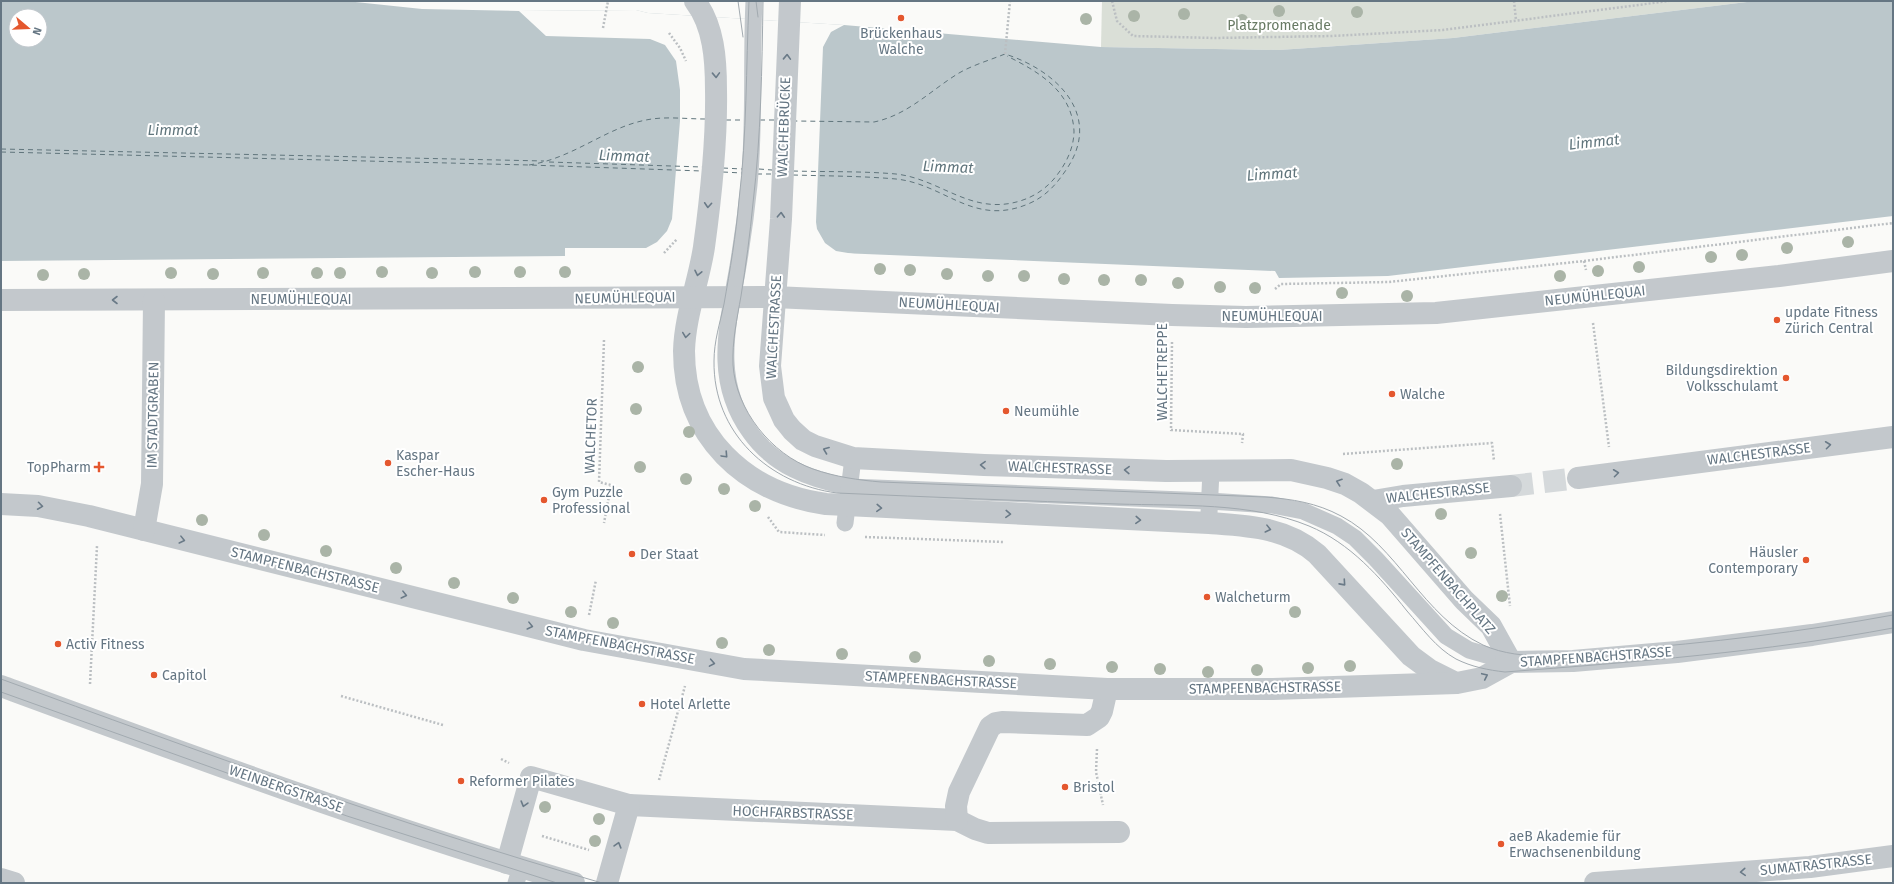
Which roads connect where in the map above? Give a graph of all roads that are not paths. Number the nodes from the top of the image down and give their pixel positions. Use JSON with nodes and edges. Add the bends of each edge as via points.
{"nodes":[{"id":1,"x":695,"y":1,"type":"edge"},
{"id":2,"x":754,"y":9,"type":"edge"},
{"id":3,"x":789,"y":10,"type":"edge"},
{"id":4,"x":778,"y":254,"type":"joint"},
{"id":5,"x":1893,"y":261,"type":"edge"},
{"id":6,"x":774,"y":296,"type":"junction"},
{"id":7,"x":693,"y":297,"type":"junction"},
{"id":8,"x":732,"y":297,"type":"junction"},
{"id":9,"x":1,"y":300,"type":"edge"},
{"id":10,"x":154,"y":300,"type":"junction"},
{"id":11,"x":1893,"y":437,"type":"edge"},
{"id":12,"x":853,"y":458,"type":"junction"},
{"id":13,"x":1211,"y":471,"type":"junction"},
{"id":14,"x":1578,"y":478,"type":"tunnel mouth"},
{"id":15,"x":1511,"y":486,"type":"tunnel mouth"},
{"id":16,"x":1209,"y":501,"type":"junction"},
{"id":17,"x":1373,"y":501,"type":"junction"},
{"id":18,"x":843,"y":503,"type":"junction"},
{"id":19,"x":1,"y":504,"type":"edge"},
{"id":20,"x":1319,"y":517,"type":"joint"},
{"id":21,"x":1209,"y":523,"type":"junction"},
{"id":22,"x":144,"y":530,"type":"junction"},
{"id":23,"x":1893,"y":622,"type":"edge"},
{"id":24,"x":1511,"y":662,"type":"junction"},
{"id":25,"x":1457,"y":683,"type":"junction"},
{"id":26,"x":1,"y":686,"type":"edge"},
{"id":27,"x":1107,"y":689,"type":"junction"},
{"id":28,"x":629,"y":805,"type":"junction"},
{"id":29,"x":956,"y":820,"type":"junction"},
{"id":30,"x":1119,"y":832,"type":"dead end"},
{"id":31,"x":1893,"y":856,"type":"edge"},
{"id":32,"x":515,"y":871,"type":"edge"},
{"id":33,"x":1,"y":879,"type":"edge"},
{"id":34,"x":14,"y":883,"type":"edge"},
{"id":35,"x":574,"y":883,"type":"edge"},
{"id":36,"x":607,"y":883,"type":"edge"},
{"id":37,"x":1595,"y":883,"type":"edge"}],
"edges":[{"from":1,"to":7,"type":"street","name":"WALCHESTRASSE","one_way":true,"via":[[702,10],[711,36],[716,74],[715,125],[703,248]]},
{"from":2,"to":8,"type":"lane","name":"WALCHESTRASSE","via":[[751,168]]},
{"from":4,"to":3,"type":"street","name":"WALCHEBRÜCKE","one_way":true},
{"from":4,"to":6,"type":"street","name":"WALCHESTRASSE"},
{"from":5,"to":6,"type":"street","name":"NEUMÜHLEQUAI","via":[[1436,314],[1172,316]]},
{"from":6,"to":8,"type":"street","name":"NEUMÜHLEQUAI"},
{"from":12,"to":6,"type":"street","name":"WALCHESTRASSE","one_way":true,"via":[[826,451],[803,440],[792,430],[778,408],[772,389],[770,366]]},
{"from":7,"to":8,"type":"street","name":"NEUMÜHLEQUAI"},
{"from":7,"to":10,"type":"street","name":"NEUMÜHLEQUAI"},
{"from":7,"to":18,"type":"street","name":"WALCHESTRASSE","one_way":true,"via":[[685,340],[686,370],[696,412],[705,429],[735,465],[754,480],[787,496]]},
{"from":8,"to":18,"type":"lane","name":"WALCHESTRASSE","via":[[726,339],[726,369],[732,402],[745,426],[761,446],[781,463],[811,478]]},
{"from":10,"to":9,"type":"street","name":"NEUMÜHLEQUAI","one_way":true},
{"from":10,"to":22,"type":"street","name":"IM STADTGRABEN","via":[[152,484]]},
{"from":14,"to":11,"type":"street","name":"WALCHESTRASSE","one_way":true},
{"from":13,"to":12,"type":"street","name":"WALCHESTRASSE","one_way":true,"via":[[984,465]]},
{"from":12,"to":18,"type":"lane"},
{"from":13,"to":16,"type":"lane"},
{"from":17,"to":13,"type":"street","name":"WALCHESTRASSE","one_way":true,"via":[[1345,484],[1309,474],[1276,470]]},
{"from":15,"to":17,"type":"street","name":"WALCHESTRASSE"},
{"from":16,"to":18,"type":"lane","name":"WALCHESTRASSE","via":[[878,488]]},
{"from":16,"to":20,"type":"lane","name":"WALCHESTRASSE","via":[[1272,506]]},
{"from":16,"to":21,"type":"lane"},
{"from":17,"to":24,"type":"street","name":"STAMPFENBACHPLATZ","via":[[1398,524],[1464,600],[1491,626]]},
{"from":18,"to":21,"type":"street","name":"WALCHESTRASSE","one_way":true},
{"from":19,"to":22,"type":"street","name":"STAMPFENBACHSTRASSE","one_way":true,"via":[[38,506]]},
{"from":20,"to":24,"type":"lane","name":"STAMPFENBACHPLATZ","via":[[1337,526],[1365,548],[1446,636],[1469,650]]},
{"from":21,"to":25,"type":"street","name":"WALCHESTRASSE","one_way":true,"via":[[1252,526],[1295,539],[1317,554],[1411,656],[1430,670]]},
{"from":22,"to":27,"type":"street","name":"STAMPFENBACHSTRASSE","one_way":true,"via":[[584,640],[744,669]]},
{"from":23,"to":24,"type":"street","name":"STAMPFENBACHSTRASSE","via":[[1812,636],[1677,652],[1573,661]]},
{"from":25,"to":24,"type":"street","name":"STAMPFENBACHSTRASSE","one_way":true,"via":[[1482,678]]},
{"from":25,"to":27,"type":"street","name":"STAMPFENBACHSTRASSE","via":[[1273,689]]},
{"from":26,"to":32,"type":"street","name":"WEINBERGSTRASSE"},
{"from":27,"to":29,"type":"street","via":[[1099,717],[1087,725],[1002,722],[990,727],[960,792]]},
{"from":28,"to":29,"type":"street","name":"HOCHFARBSTRASSE"},
{"from":28,"to":32,"type":"street","name":"HOCHFARBSTRASSE","one_way":true,"via":[[532,777]]},
{"from":36,"to":28,"type":"street","one_way":true},
{"from":29,"to":30,"type":"street","name":"HOCHFARBSTRASSE","via":[[975,830],[988,833]]},
{"from":31,"to":37,"type":"street","name":"SUMATRASTRASSE","one_way":true,"via":[[1810,867]]},
{"from":32,"to":35,"type":"street","name":"WEINBERGSTRASSE"},
{"from":33,"to":34,"type":"street"}]}
